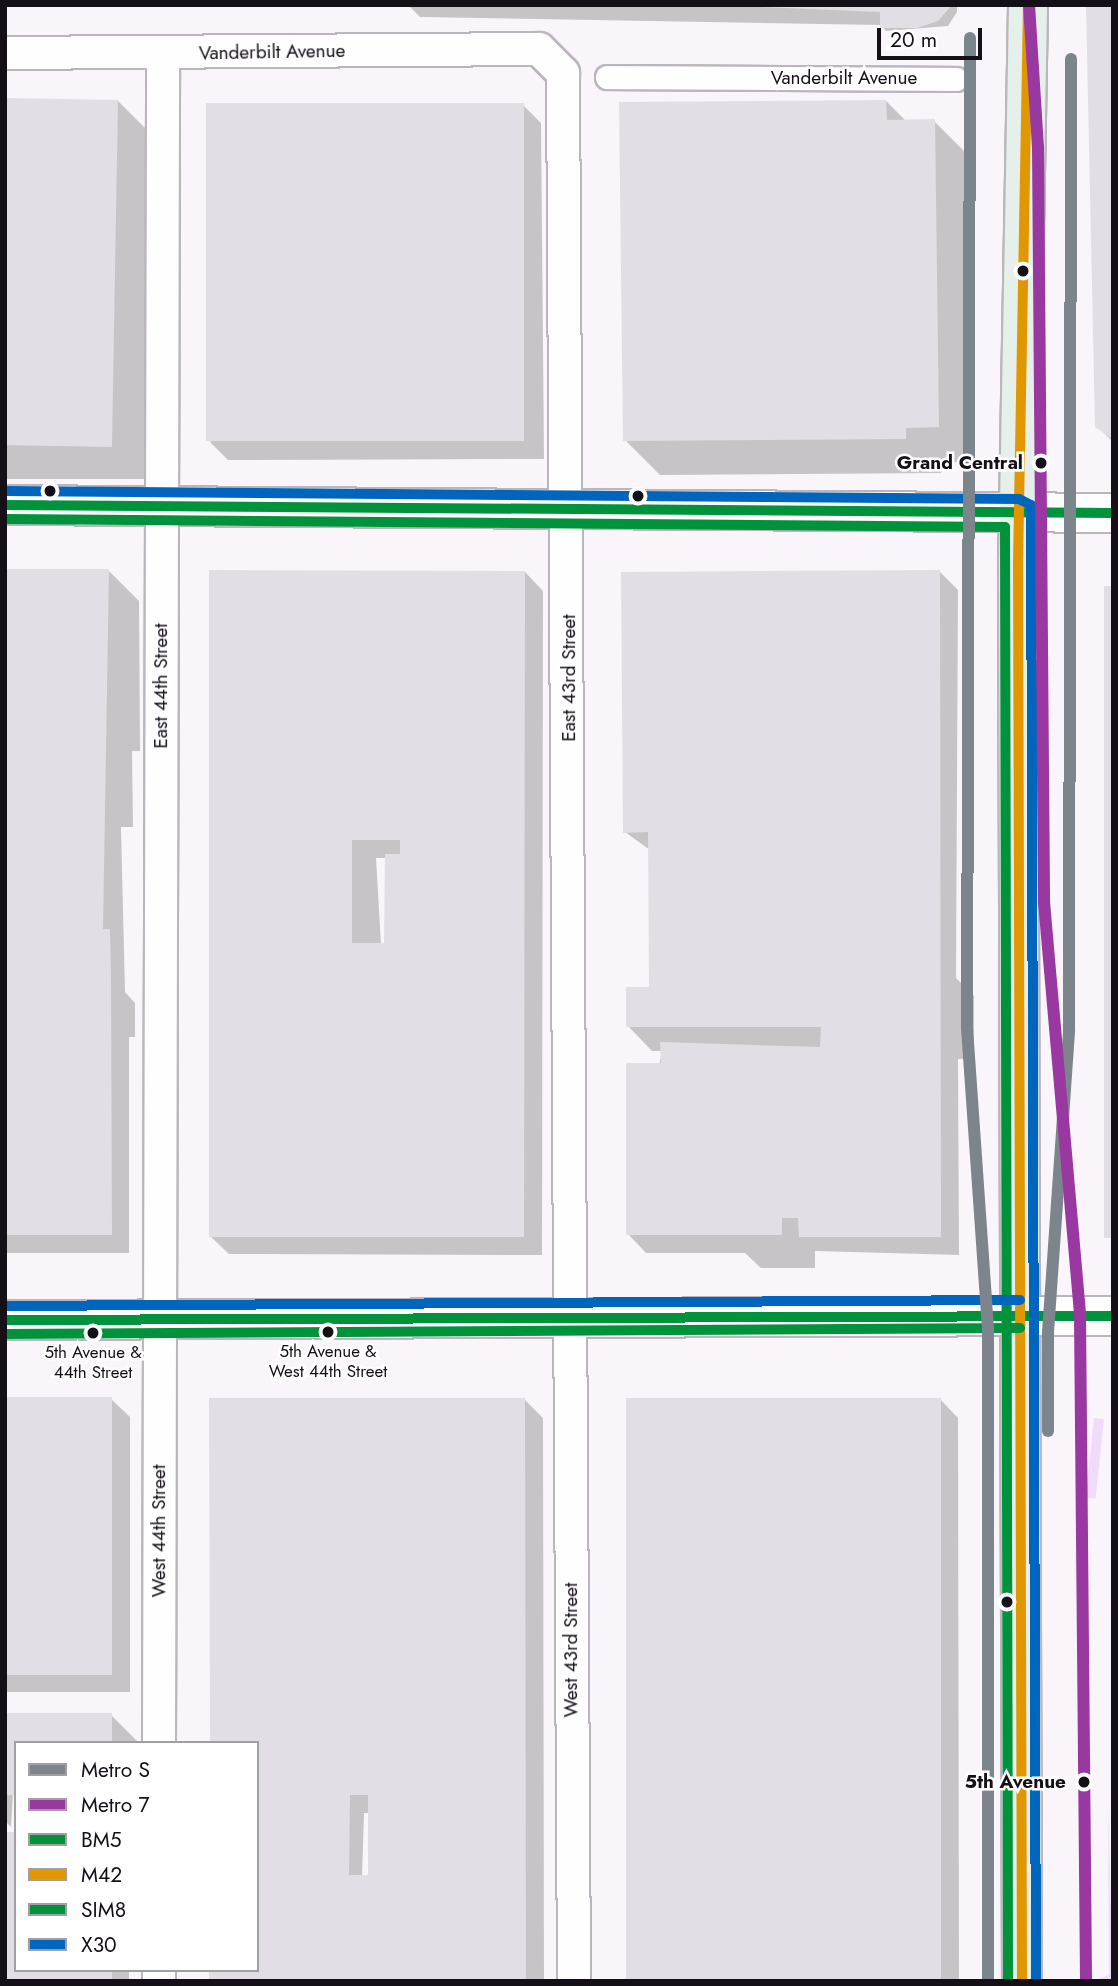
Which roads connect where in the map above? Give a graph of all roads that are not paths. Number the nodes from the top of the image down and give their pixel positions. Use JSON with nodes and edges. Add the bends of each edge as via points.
{"nodes":[{"id":1,"x":1028,"y":5,"type":"edge"},
{"id":2,"x":539,"y":49,"type":"joint"},
{"id":3,"x":5,"y":53,"type":"edge"},
{"id":4,"x":163,"y":53,"type":"junction"},
{"id":5,"x":607,"y":78,"type":"dead end"},
{"id":6,"x":956,"y":79,"type":"dead end"},
{"id":7,"x":5,"y":505,"type":"edge"},
{"id":8,"x":568,"y":505,"type":"junction"},
{"id":9,"x":162,"y":506,"type":"junction"},
{"id":10,"x":1019,"y":513,"type":"junction"},
{"id":11,"x":1113,"y":513,"type":"edge"},
{"id":12,"x":1020,"y":1314,"type":"junction"},
{"id":13,"x":1113,"y":1316,"type":"edge"},
{"id":14,"x":568,"y":1319,"type":"junction"},
{"id":15,"x":5,"y":1320,"type":"edge"},
{"id":16,"x":160,"y":1320,"type":"junction"},
{"id":17,"x":159,"y":1741,"type":"edge"},
{"id":18,"x":574,"y":1981,"type":"edge"},
{"id":19,"x":1022,"y":1981,"type":"edge"}],
"edges":[{"from":1,"to":10,"type":"main road"},
{"from":2,"to":4,"type":"street","name":"Vanderbilt Avenue"},
{"from":2,"to":8,"type":"street","name":"East 43rd Street","via":[[554,57],[566,85]]},
{"from":3,"to":4,"type":"street","name":"Vanderbilt Avenue"},
{"from":4,"to":9,"type":"street","name":"East 44th Street"},
{"from":5,"to":6,"type":"street","name":"Vanderbilt Avenue"},
{"from":7,"to":9,"type":"main road"},
{"from":8,"to":9,"type":"main road"},
{"from":8,"to":10,"type":"main road"},
{"from":8,"to":14,"type":"street","name":"East 43rd Street"},
{"from":9,"to":16,"type":"street","name":"East 44th Street"},
{"from":10,"to":11,"type":"main road"},
{"from":10,"to":12,"type":"main road"},
{"from":12,"to":13,"type":"main road"},
{"from":12,"to":14,"type":"main road"},
{"from":12,"to":19,"type":"main road"},
{"from":14,"to":16,"type":"main road"},
{"from":14,"to":18,"type":"street","name":"West 43rd Street"},
{"from":15,"to":16,"type":"main road"},
{"from":16,"to":17,"type":"street","name":"West 44th Street"}]}
